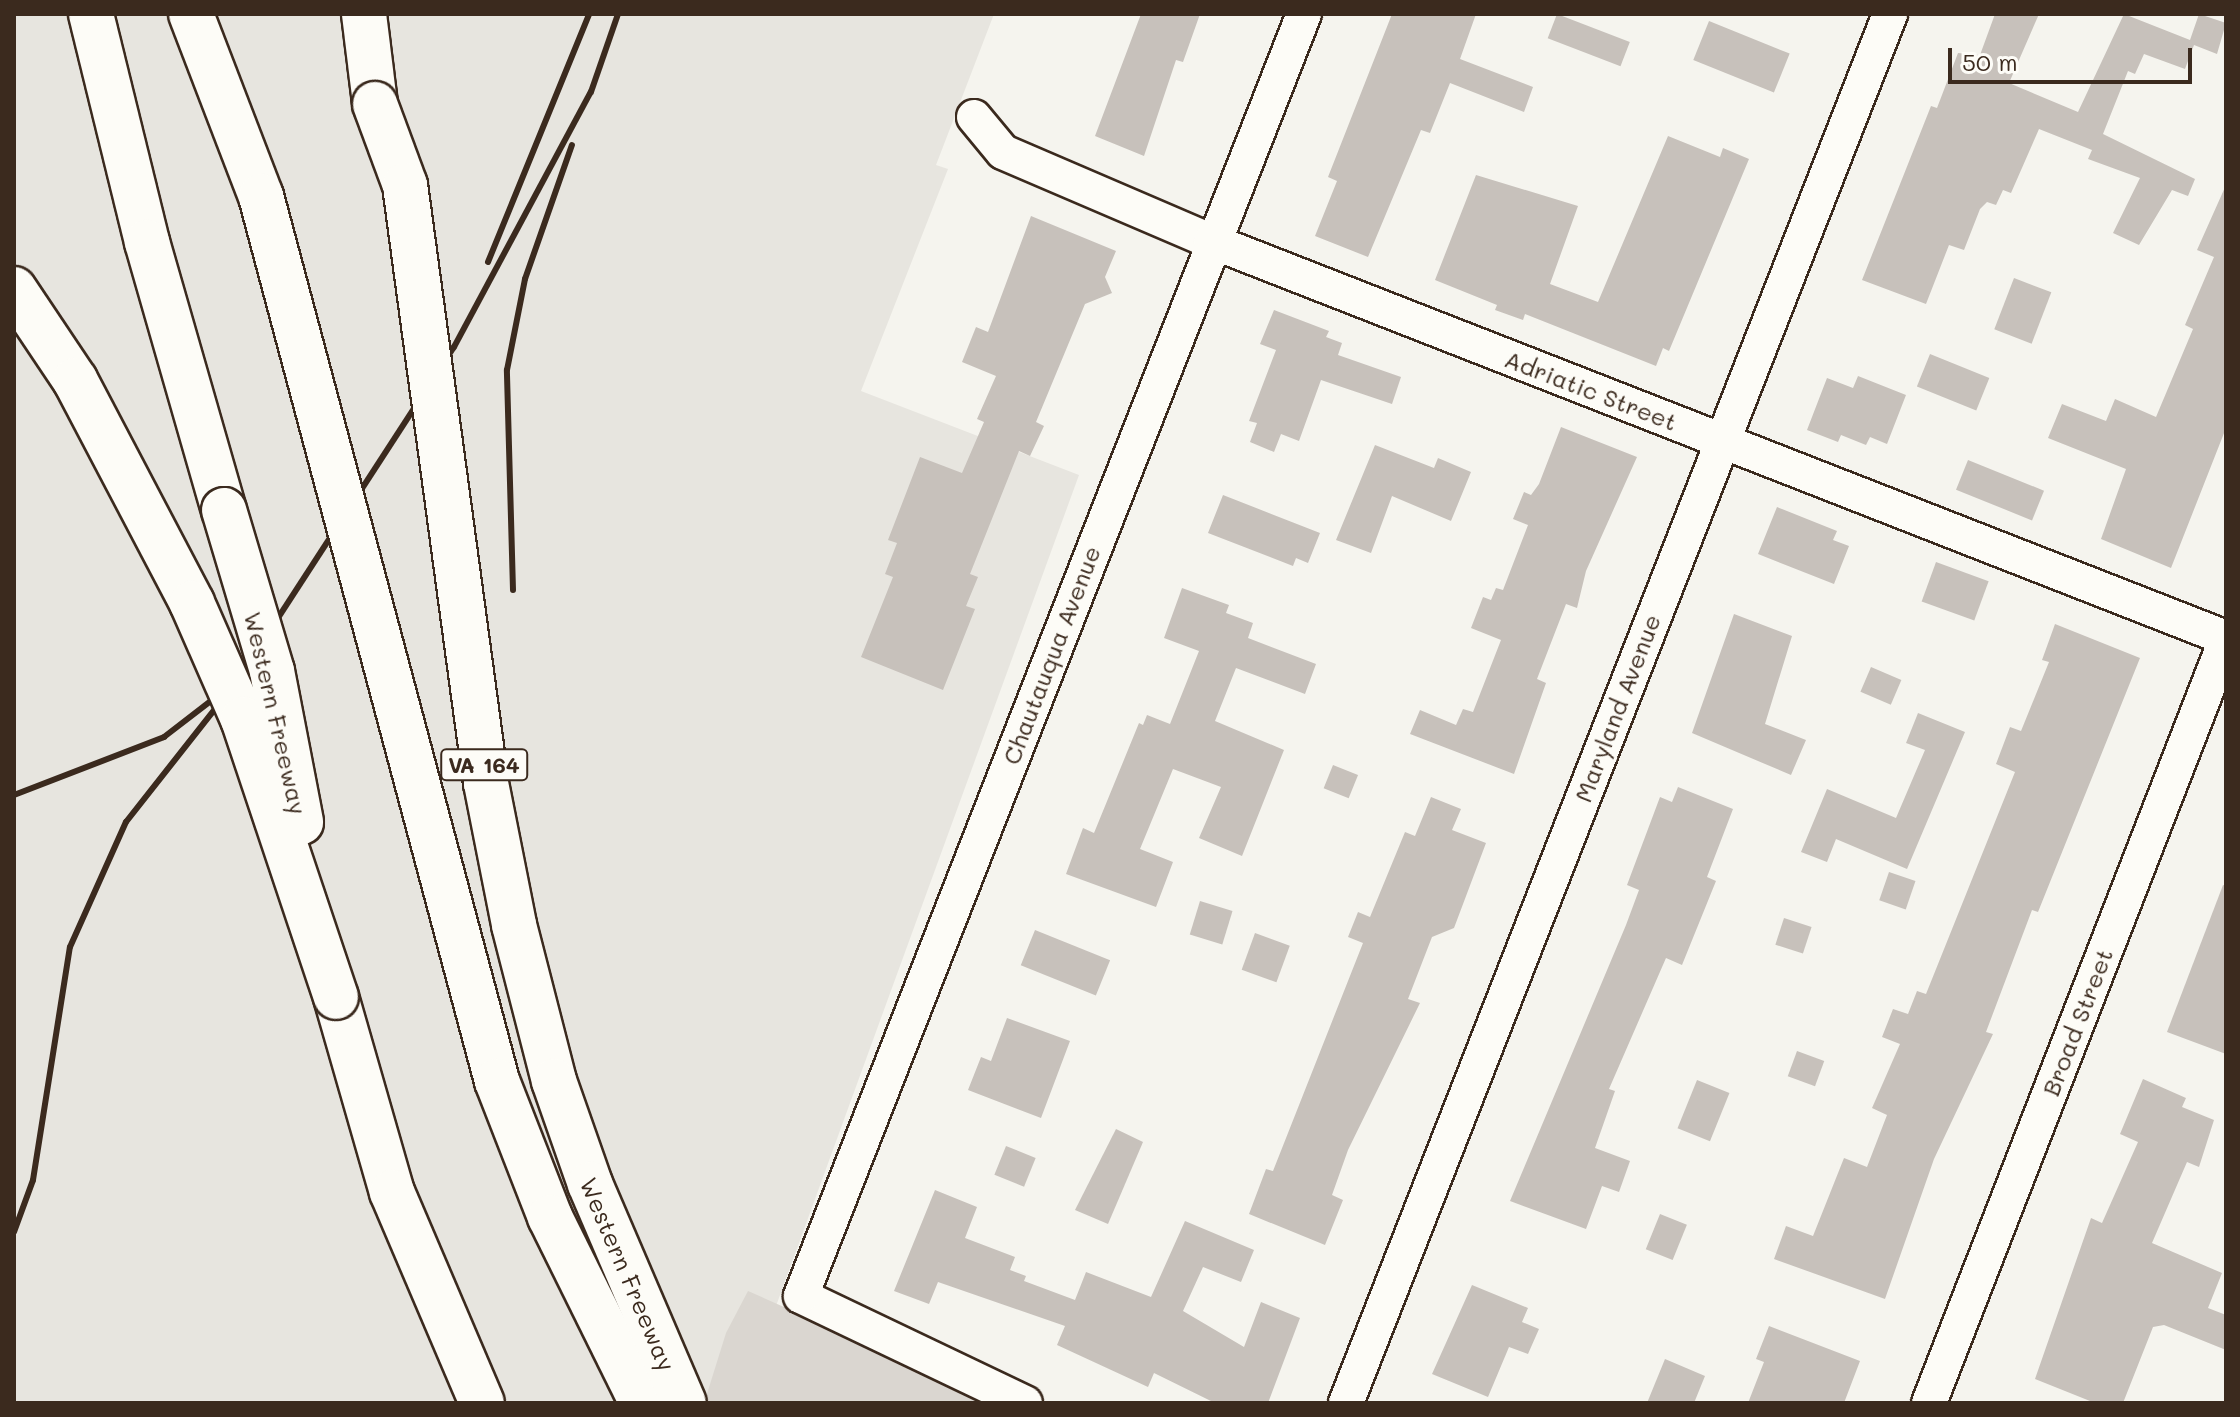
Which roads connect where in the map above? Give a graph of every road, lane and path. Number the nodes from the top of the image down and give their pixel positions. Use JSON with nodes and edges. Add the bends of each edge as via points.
{"nodes":[{"id":1,"x":91,"y":14,"type":"edge"},
{"id":2,"x":191,"y":14,"type":"edge"},
{"id":3,"x":364,"y":14,"type":"edge"},
{"id":4,"x":1304,"y":14,"type":"edge"},
{"id":5,"x":1890,"y":14,"type":"edge"},
{"id":6,"x":974,"y":117,"type":"dead end"},
{"id":7,"x":1211,"y":241,"type":"junction"},
{"id":8,"x":14,"y":289,"type":"edge"},
{"id":9,"x":1722,"y":441,"type":"junction"},
{"id":10,"x":2226,"y":639,"type":"edge"},
{"id":11,"x":336,"y":997,"type":"junction"},
{"id":12,"x":482,"y":1403,"type":"edge"},
{"id":13,"x":642,"y":1403,"type":"edge"},
{"id":14,"x":684,"y":1403,"type":"edge"},
{"id":15,"x":1025,"y":1403,"type":"edge"},
{"id":16,"x":1346,"y":1403,"type":"edge"},
{"id":17,"x":1929,"y":1403,"type":"edge"}],
"edges":[{"from":1,"to":11,"type":"highway","name":"Western Freeway","bridge":true,"via":[[147,242],[272,671]]},
{"from":2,"to":13,"type":"highway","bridge":true,"via":[[261,196],[497,1081],[550,1217]]},
{"from":3,"to":14,"type":"highway","name":"Western Freeway","number":"VA 164","bridge":true,"via":[[375,104],[405,185],[486,783],[514,925],[554,1081],[590,1184]]},
{"from":4,"to":7,"type":"street","name":"Chautauqua Avenue"},
{"from":5,"to":9,"type":"street","name":"Maryland Avenue"},
{"from":6,"to":7,"type":"street","name":"Adriatic Street","via":[[1003,152]]},
{"from":7,"to":9,"type":"street","name":"Adriatic Street"},
{"from":7,"to":15,"type":"street","name":"Chautauqua Avenue","via":[[801,1296]]},
{"from":8,"to":11,"type":"highway","bridge":true,"via":[[75,380],[192,603],[243,719]]},
{"from":9,"to":10,"type":"street","name":"Adriatic Street"},
{"from":9,"to":16,"type":"street","name":"Maryland Avenue"},
{"from":10,"to":17,"type":"street","name":"Broad Street"},
{"from":11,"to":12,"type":"highway","name":"Western Freeway","via":[[392,1192]]}]}
